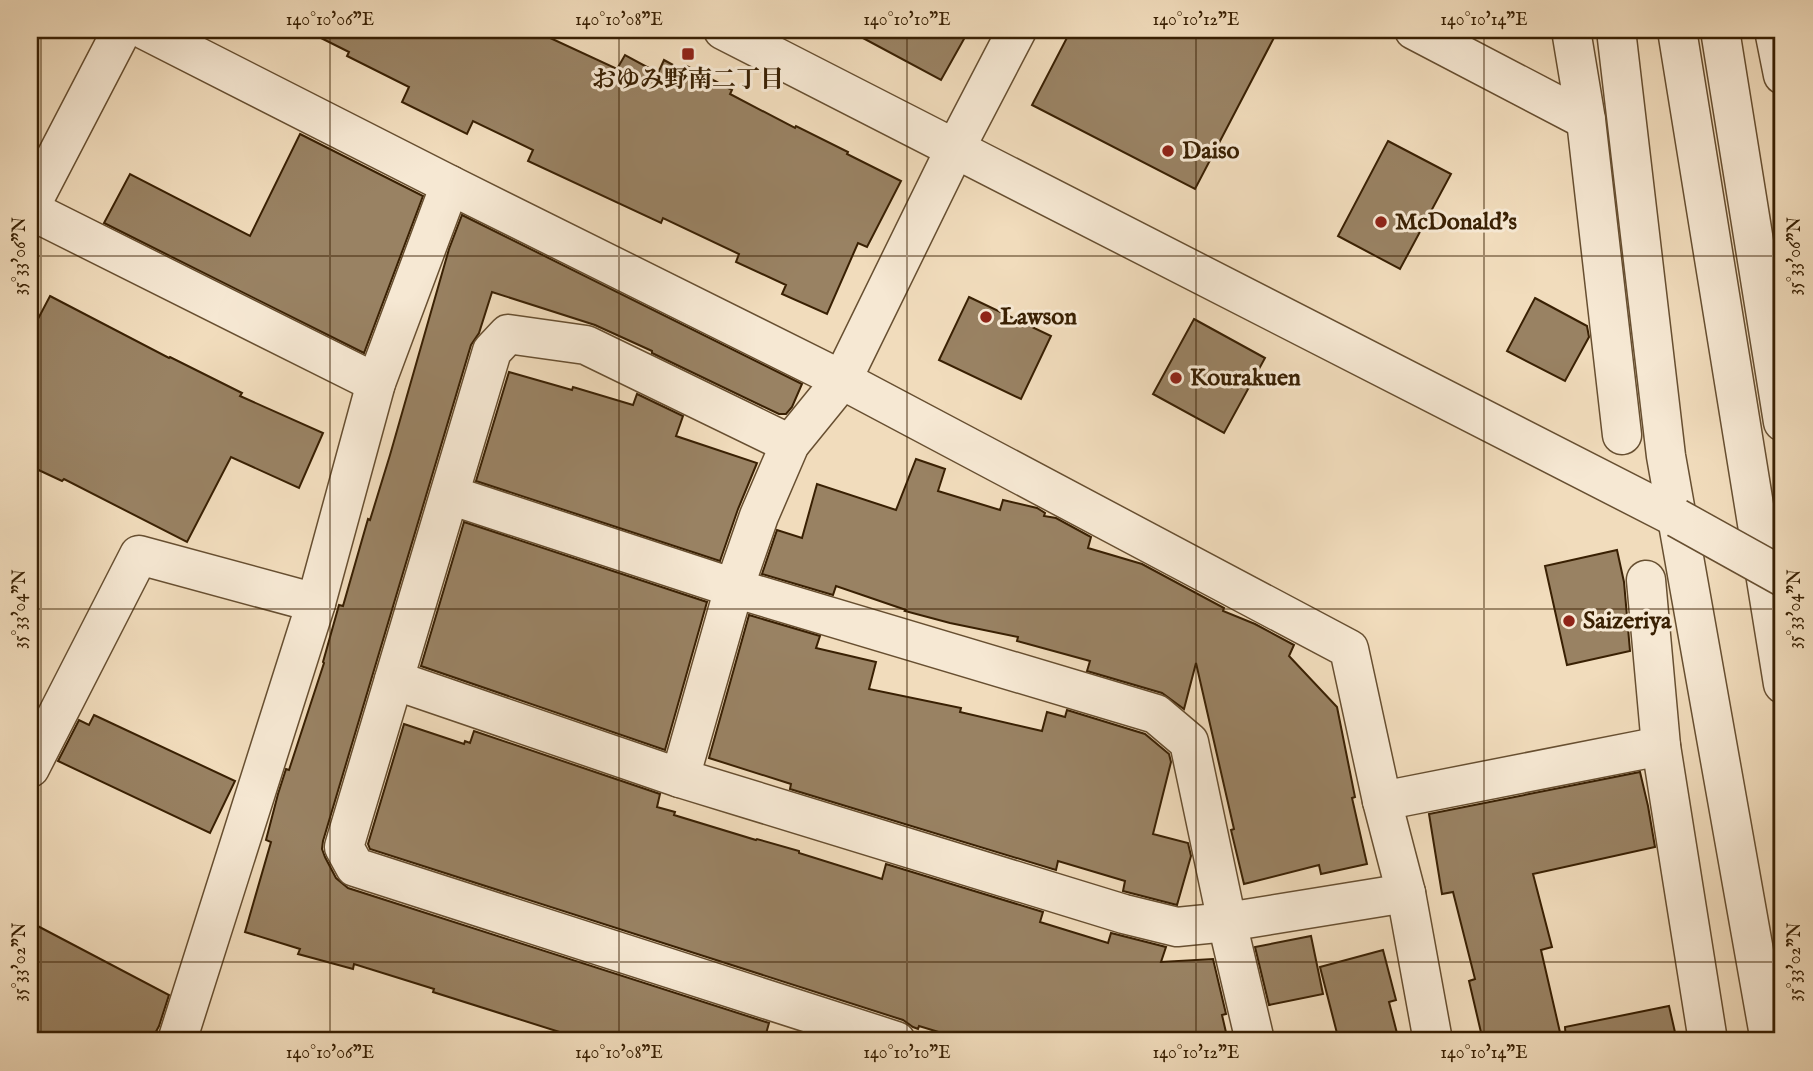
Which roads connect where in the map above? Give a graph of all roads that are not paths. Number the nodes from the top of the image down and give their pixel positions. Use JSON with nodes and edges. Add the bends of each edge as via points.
{"nodes":[{"id":1,"x":122,"y":30,"type":"edge"},
{"id":2,"x":145,"y":30,"type":"edge"},
{"id":3,"x":723,"y":30,"type":"edge"},
{"id":4,"x":1017,"y":30,"type":"edge"},
{"id":5,"x":1414,"y":30,"type":"edge"},
{"id":6,"x":1572,"y":30,"type":"edge"},
{"id":7,"x":1616,"y":30,"type":"edge"},
{"id":8,"x":1677,"y":30,"type":"edge"},
{"id":9,"x":1720,"y":30,"type":"edge"},
{"id":10,"x":1774,"y":30,"type":"edge"},
{"id":11,"x":1783,"y":75,"type":"edge"},
{"id":12,"x":1586,"y":120,"type":"junction"},
{"id":13,"x":955,"y":149,"type":"junction"},
{"id":14,"x":450,"y":185,"type":"junction"},
{"id":15,"x":30,"y":208,"type":"edge"},
{"id":16,"x":842,"y":380,"type":"junction"},
{"id":17,"x":376,"y":383,"type":"junction"},
{"id":18,"x":1783,"y":422,"type":"edge"},
{"id":19,"x":1622,"y":435,"type":"dead end"},
{"id":20,"x":790,"y":444,"type":"junction"},
{"id":21,"x":450,"y":495,"type":"junction"},
{"id":22,"x":1677,"y":518,"type":"junction"},
{"id":23,"x":1783,"y":577,"type":"edge"},
{"id":24,"x":1646,"y":580,"type":"dead end"},
{"id":25,"x":734,"y":588,"type":"junction"},
{"id":26,"x":316,"y":603,"type":"junction"},
{"id":27,"x":394,"y":680,"type":"junction"},
{"id":28,"x":1783,"y":684,"type":"edge"},
{"id":29,"x":1661,"y":746,"type":"junction"},
{"id":30,"x":30,"y":768,"type":"edge"},
{"id":31,"x":680,"y":778,"type":"junction"},
{"id":32,"x":1382,"y":801,"type":"junction"},
{"id":33,"x":1406,"y":893,"type":"junction"},
{"id":34,"x":1227,"y":922,"type":"junction"},
{"id":35,"x":177,"y":1041,"type":"edge"},
{"id":36,"x":896,"y":1041,"type":"edge"},
{"id":37,"x":1255,"y":1041,"type":"edge"},
{"id":38,"x":1433,"y":1041,"type":"edge"},
{"id":39,"x":1708,"y":1041,"type":"edge"},
{"id":40,"x":1770,"y":1041,"type":"edge"}],
"edges":[{"from":1,"to":15,"type":"street"},
{"from":2,"to":14,"type":"street"},
{"from":3,"to":13,"type":"street"},
{"from":4,"to":13,"type":"street"},
{"from":5,"to":12,"type":"street"},
{"from":6,"to":12,"type":"street"},
{"from":7,"to":22,"type":"street"},
{"from":8,"to":28,"type":"street"},
{"from":9,"to":18,"type":"street"},
{"from":10,"to":11,"type":"street"},
{"from":12,"to":19,"type":"street"},
{"from":13,"to":16,"type":"street"},
{"from":13,"to":22,"type":"street"},
{"from":14,"to":16,"type":"street"},
{"from":14,"to":17,"type":"street"},
{"from":15,"to":17,"type":"street"},
{"from":16,"to":20,"type":"street"},
{"from":16,"to":32,"type":"street","via":[[1349,649]]},
{"from":17,"to":26,"type":"street"},
{"from":20,"to":21,"type":"street","via":[[586,345],[508,334],[492,351]]},
{"from":20,"to":25,"type":"street"},
{"from":21,"to":25,"type":"street"},
{"from":21,"to":27,"type":"street"},
{"from":22,"to":23,"type":"street","bridge":true},
{"from":22,"to":40,"type":"street"},
{"from":24,"to":29,"type":"street"},
{"from":25,"to":31,"type":"street"},
{"from":25,"to":34,"type":"street","via":[[1156,714],[1189,742]]},
{"from":26,"to":30,"type":"street","via":[[139,555]]},
{"from":26,"to":35,"type":"street"},
{"from":27,"to":31,"type":"street"},
{"from":27,"to":36,"type":"street","via":[[344,847],[355,867]]},
{"from":29,"to":32,"type":"street"},
{"from":29,"to":39,"type":"street"},
{"from":31,"to":34,"type":"street","via":[[1177,928]]},
{"from":32,"to":33,"type":"street"},
{"from":33,"to":34,"type":"street"},
{"from":33,"to":38,"type":"street"},
{"from":34,"to":37,"type":"street"}]}
